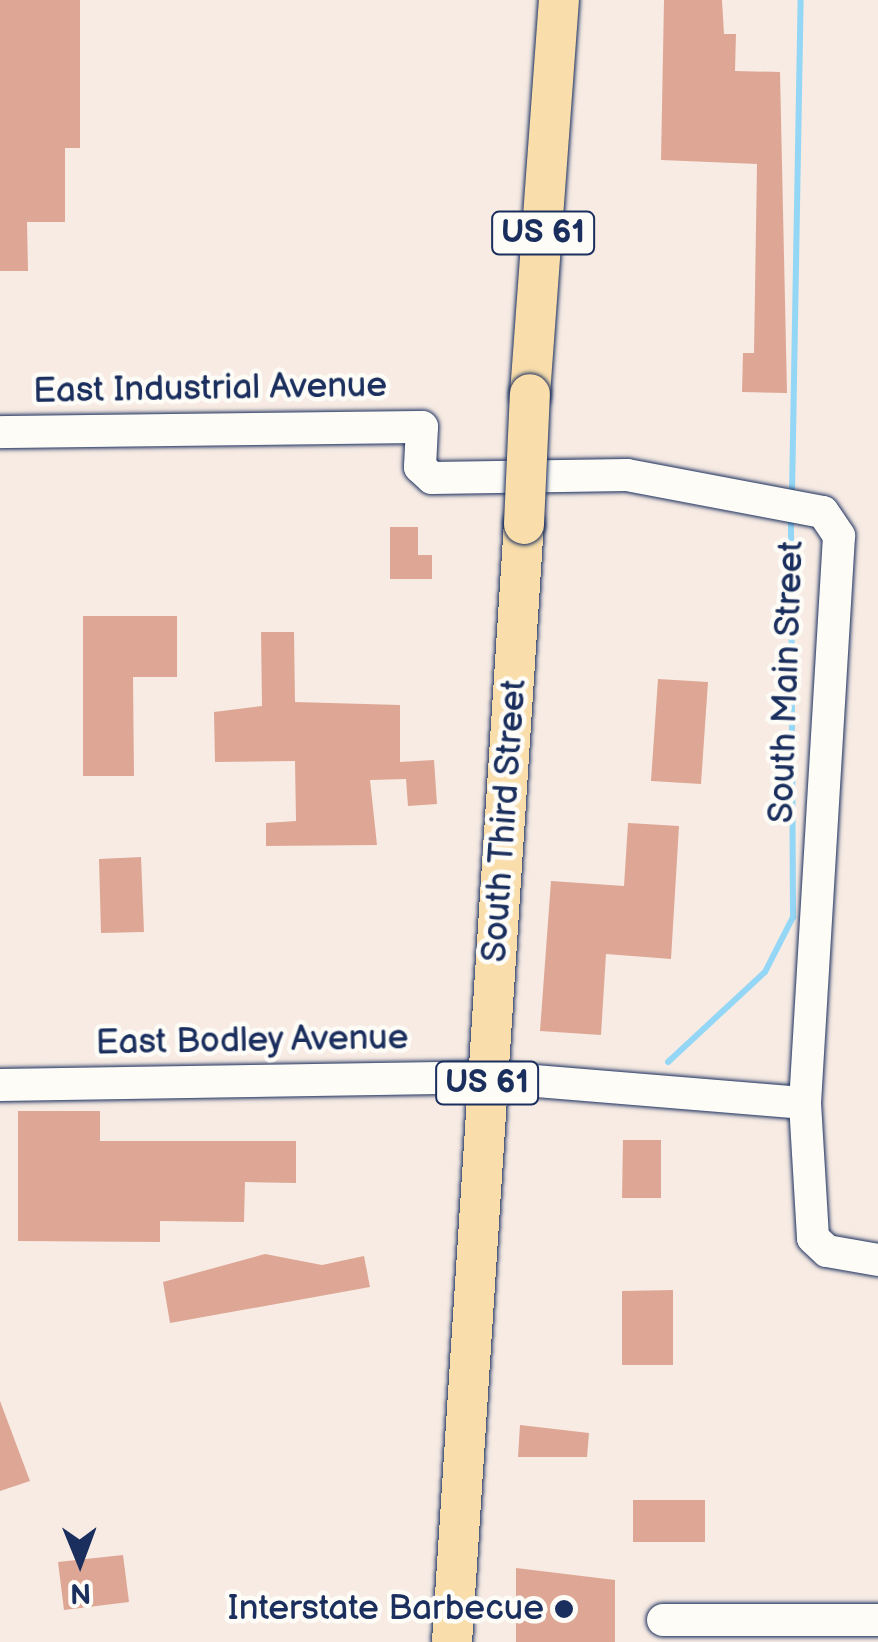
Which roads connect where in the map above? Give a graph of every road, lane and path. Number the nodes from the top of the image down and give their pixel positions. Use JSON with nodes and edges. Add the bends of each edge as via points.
{"nodes":[{"id":1,"x":559,"y":0,"type":"edge"},
{"id":2,"x":422,"y":427,"type":"joint"},
{"id":3,"x":0,"y":432,"type":"edge"},
{"id":4,"x":487,"y":1078,"type":"junction"},
{"id":5,"x":0,"y":1085,"type":"edge"},
{"id":6,"x":805,"y":1103,"type":"junction"},
{"id":7,"x":878,"y":1260,"type":"edge"},
{"id":8,"x":663,"y":1620,"type":"dead end"},
{"id":9,"x":878,"y":1620,"type":"edge"},
{"id":10,"x":452,"y":1642,"type":"edge"}],
"edges":[{"from":1,"to":4,"type":"main road","name":"South Third Street","number":"US 61","bridge":true},
{"from":2,"to":3,"type":"street","name":"East Industrial Avenue"},
{"from":2,"to":6,"type":"street","name":"South Main Street","via":[[420,466],[432,478],[627,475],[812,510],[839,536]]},
{"from":4,"to":5,"type":"street","name":"East Bodley Avenue"},
{"from":4,"to":6,"type":"street","name":"East Bodley Avenue"},
{"from":4,"to":10,"type":"main road","name":"South Third Street","number":"US 61"},
{"from":6,"to":7,"type":"street","name":"South Main Street","via":[[813,1238],[828,1251]]},
{"from":8,"to":9,"type":"street"}]}
